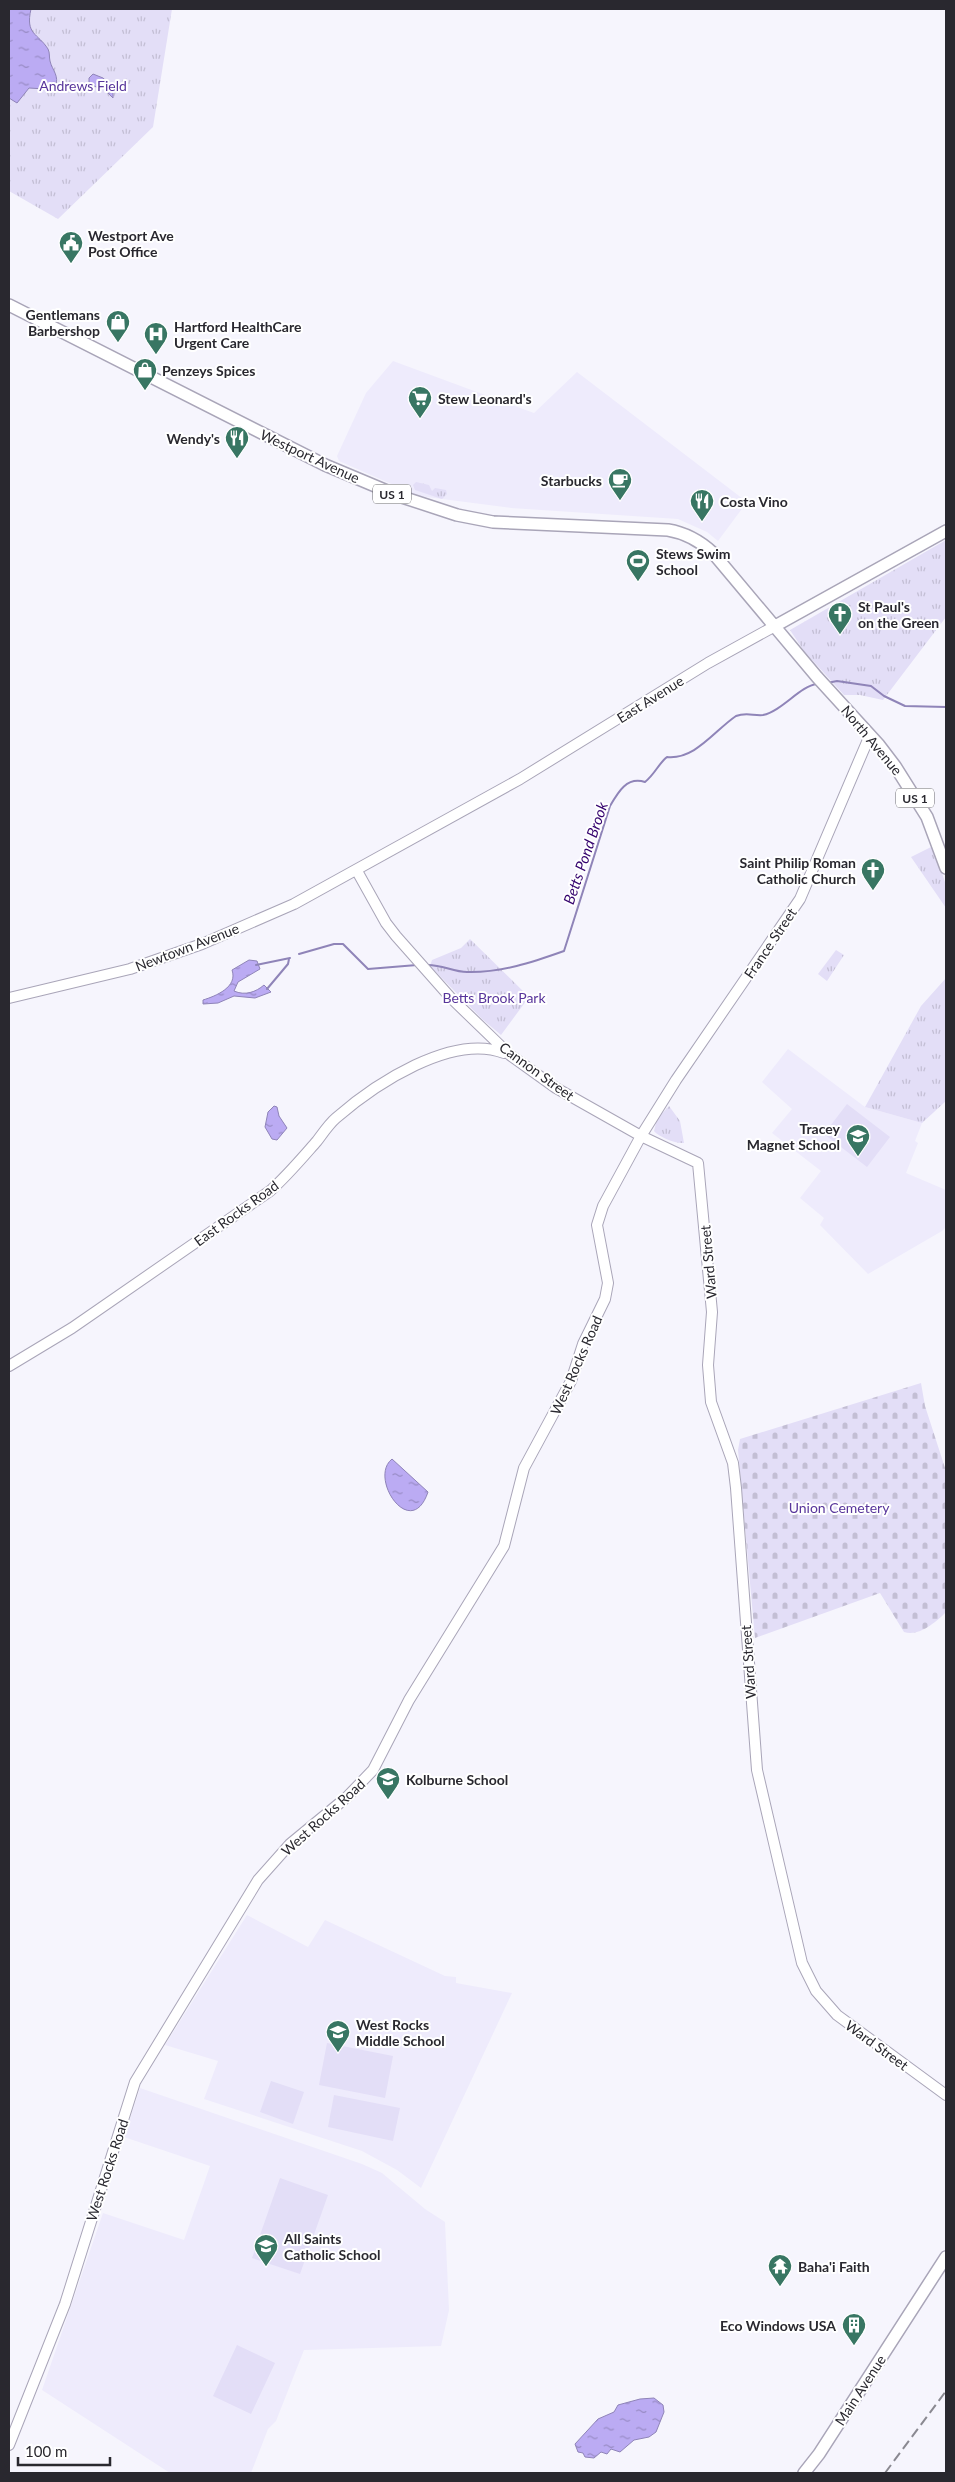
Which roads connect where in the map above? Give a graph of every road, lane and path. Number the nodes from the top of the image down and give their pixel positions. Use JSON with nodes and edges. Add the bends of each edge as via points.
{"nodes":[{"id":1,"x":9,"y":305,"type":"edge"},
{"id":2,"x":946,"y":531,"type":"edge"},
{"id":3,"x":775,"y":626,"type":"junction"},
{"id":4,"x":870,"y":735,"type":"junction"},
{"id":5,"x":946,"y":868,"type":"edge"},
{"id":6,"x":357,"y":871,"type":"junction"},
{"id":7,"x":9,"y":998,"type":"edge"},
{"id":8,"x":510,"y":1055,"type":"junction"},
{"id":9,"x":641,"y":1136,"type":"junction"},
{"id":10,"x":698,"y":1163,"type":"joint"},
{"id":11,"x":9,"y":1366,"type":"edge"},
{"id":12,"x":946,"y":2095,"type":"edge"},
{"id":13,"x":946,"y":2256,"type":"edge"},
{"id":14,"x":9,"y":2445,"type":"edge"},
{"id":15,"x":804,"y":2473,"type":"edge"}],
"edges":[{"from":1,"to":3,"type":"main road","name":"Westport Avenue","number":"US 1","via":[[316,461],[399,496],[457,515],[492,522],[677,531],[700,542],[713,553]]},
{"from":2,"to":3,"type":"main road","name":"East Avenue"},
{"from":3,"to":4,"type":"main road","name":"North Avenue","number":"US 1"},
{"from":3,"to":6,"type":"main road","name":"East Avenue","via":[[700,668],[520,779]]},
{"from":4,"to":5,"type":"main road","name":"North Avenue","number":"US 1","via":[[895,766],[927,817]]},
{"from":4,"to":9,"type":"main road","name":"France Street","via":[[800,899]]},
{"from":6,"to":7,"type":"main road","name":"Newtown Avenue","via":[[294,904],[183,951],[130,969]]},
{"from":6,"to":8,"type":"main road","name":"Cannon Street","via":[[386,923],[450,997]]},
{"from":8,"to":9,"type":"main road","name":"Cannon Street","via":[[556,1088]]},
{"from":8,"to":11,"type":"main road","name":"East Rocks Road","via":[[493,1048],[472,1047],[426,1059],[410,1067],[336,1118],[270,1191],[72,1328]]},
{"from":9,"to":10,"type":"main road","name":"Cannon Street"},
{"from":9,"to":14,"type":"main road","name":"West Rocks Road","via":[[603,1206],[597,1225],[608,1283],[605,1300],[583,1344],[571,1381],[524,1468],[504,1546],[414,1692],[373,1770],[347,1797],[290,1844],[258,1880],[135,2082],[65,2304]]},
{"from":10,"to":12,"type":"main road","name":"Ward Street","via":[[712,1312],[708,1365],[711,1402],[733,1463],[757,1770],[802,1963],[816,1991],[837,2015]]},
{"from":13,"to":15,"type":"main road","name":"Main Avenue"}]}
